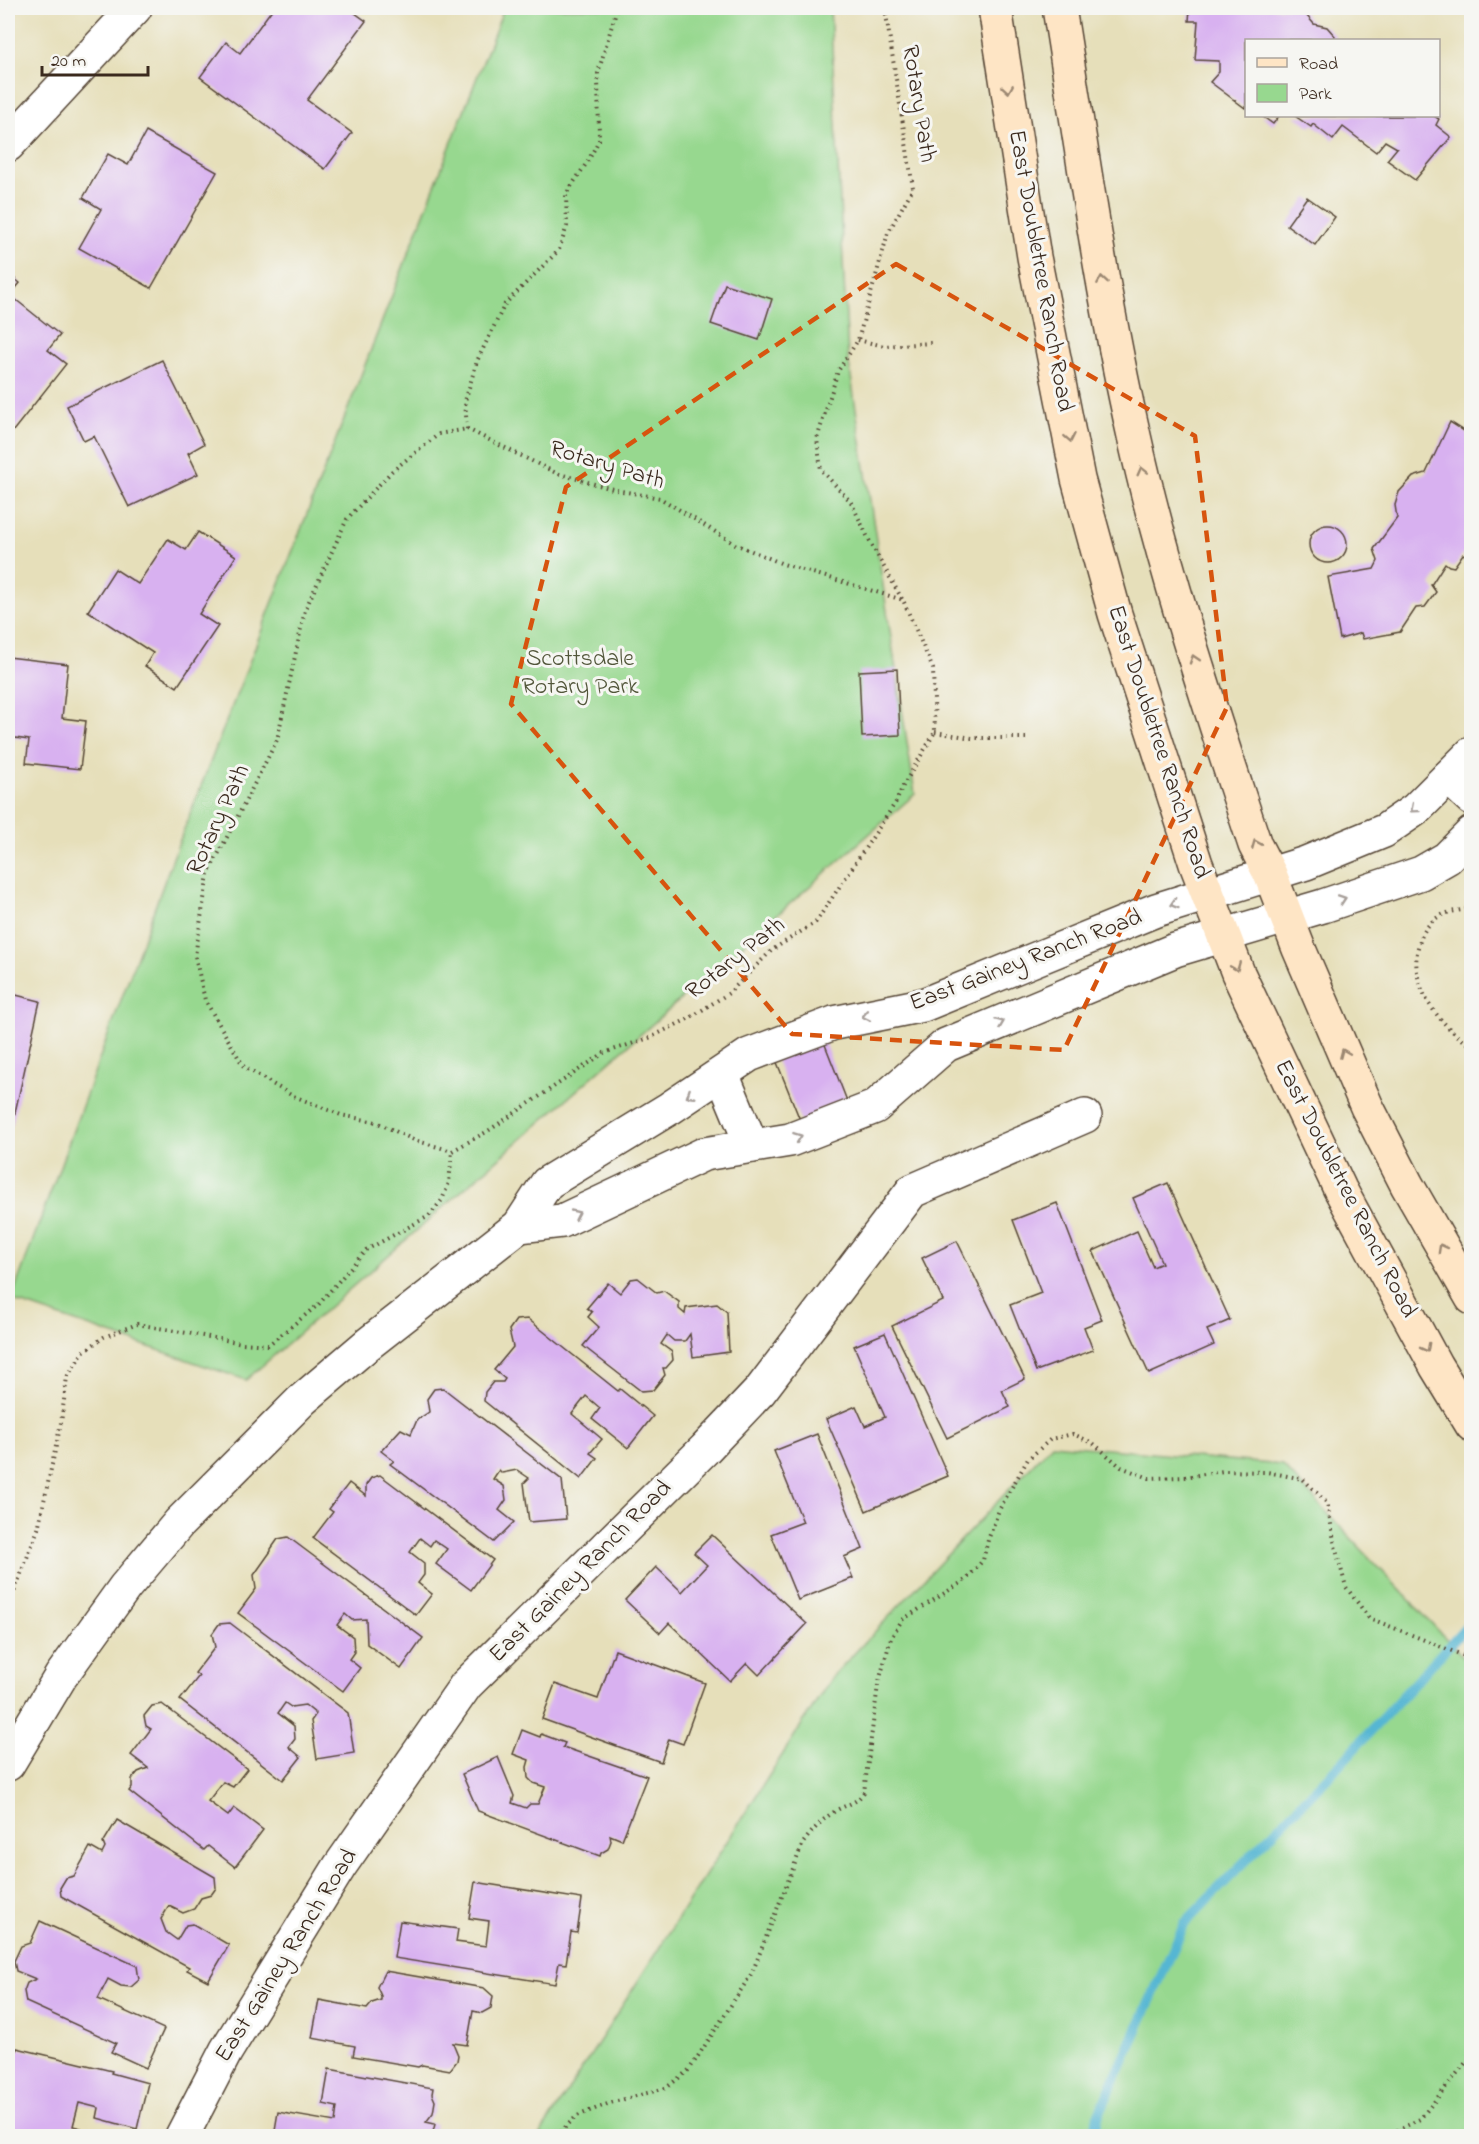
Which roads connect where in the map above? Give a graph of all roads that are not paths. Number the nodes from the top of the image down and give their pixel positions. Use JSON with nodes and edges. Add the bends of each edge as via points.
{"nodes":[{"id":1,"x":135,"y":8,"type":"edge"},
{"id":2,"x":995,"y":8,"type":"edge"},
{"id":3,"x":1059,"y":8,"type":"edge"},
{"id":4,"x":8,"y":145,"type":"edge"},
{"id":5,"x":1472,"y":753,"type":"edge"},
{"id":6,"x":1448,"y":777,"type":"junction"},
{"id":7,"x":1472,"y":799,"type":"edge"},
{"id":8,"x":1472,"y":833,"type":"edge"},
{"id":9,"x":1270,"y":874,"type":"junction"},
{"id":10,"x":1207,"y":893,"type":"junction"},
{"id":11,"x":1286,"y":917,"type":"junction"},
{"id":12,"x":1224,"y":935,"type":"junction"},
{"id":13,"x":923,"y":1005,"type":"junction"},
{"id":14,"x":946,"y":1045,"type":"junction"},
{"id":15,"x":722,"y":1074,"type":"junction"},
{"id":16,"x":1085,"y":1116,"type":"dead end"},
{"id":17,"x":752,"y":1146,"type":"junction"},
{"id":18,"x":519,"y":1226,"type":"junction"},
{"id":19,"x":1472,"y":1298,"type":"edge"},
{"id":20,"x":1472,"y":1425,"type":"edge"},
{"id":21,"x":8,"y":1764,"type":"edge"},
{"id":22,"x":182,"y":2136,"type":"edge"}],
"edges":[{"from":1,"to":4,"type":"street"},
{"from":2,"to":10,"type":"main road","name":"East Doubletree Ranch Road","one_way":true,"via":[[1034,257],[1078,479],[1115,614]]},
{"from":9,"to":3,"type":"main road","one_way":true,"via":[[1255,845],[1191,650],[1134,438],[1104,291]]},
{"from":5,"to":6,"type":"street","name":"East Gainey Ranch Road"},
{"from":6,"to":7,"type":"street"},
{"from":6,"to":9,"type":"street","name":"East Gainey Ranch Road","one_way":true,"via":[[1416,808],[1384,831]]},
{"from":11,"to":8,"type":"street","name":"East Gainey Ranch Road","one_way":true,"via":[[1421,873],[1447,858]]},
{"from":9,"to":10,"type":"street","name":"East Gainey Ranch Road"},
{"from":9,"to":11,"type":"main road"},
{"from":10,"to":12,"type":"main road","name":"East Doubletree Ranch Road"},
{"from":10,"to":13,"type":"street","name":"East Gainey Ranch Road","one_way":true},
{"from":11,"to":12,"type":"street","name":"East Gainey Ranch Road"},
{"from":19,"to":11,"type":"main road","one_way":true,"via":[[1367,1107]]},
{"from":14,"to":12,"type":"street","name":"East Gainey Ranch Road","one_way":true,"via":[[1175,950]]},
{"from":12,"to":20,"type":"main road","name":"East Doubletree Ranch Road","one_way":true,"via":[[1238,973],[1340,1188]]},
{"from":13,"to":14,"type":"street"},
{"from":13,"to":15,"type":"street","name":"East Gainey Ranch Road","one_way":true,"via":[[834,1023],[749,1055]]},
{"from":17,"to":14,"type":"street","name":"East Gainey Ranch Road","one_way":true,"via":[[790,1140],[875,1107]]},
{"from":15,"to":17,"type":"street"},
{"from":15,"to":18,"type":"street","name":"East Gainey Ranch Road","one_way":true,"via":[[547,1183]]},
{"from":16,"to":22,"type":"street","name":"East Gainey Ranch Road","via":[[912,1191],[760,1391],[466,1685],[340,1866],[226,2050]]},
{"from":18,"to":17,"type":"street","name":"East Gainey Ranch Road","one_way":true,"via":[[562,1221],[704,1154]]},
{"from":18,"to":21,"type":"street","name":"East Gainey Ranch Road","via":[[302,1400],[178,1523],[125,1587],[61,1676]]}]}
